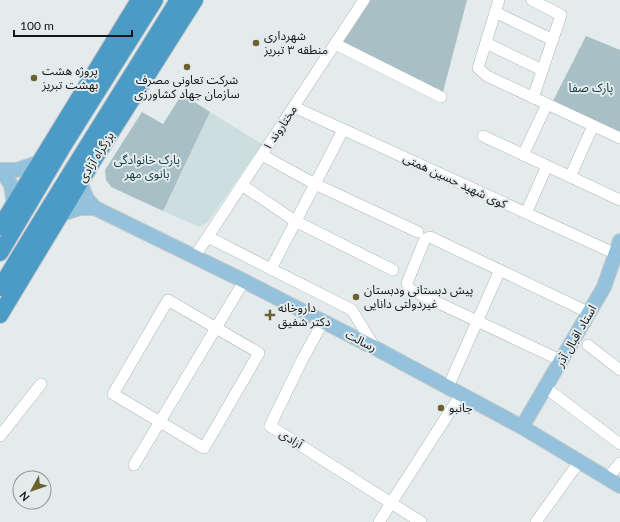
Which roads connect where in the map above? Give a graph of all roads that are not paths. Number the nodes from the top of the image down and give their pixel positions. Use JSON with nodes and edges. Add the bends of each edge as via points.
{"nodes":[{"id":1,"x":138,"y":0,"type":"edge"},
{"id":2,"x":155,"y":0,"type":"edge"},
{"id":3,"x":178,"y":0,"type":"edge"},
{"id":4,"x":195,"y":0,"type":"edge"},
{"id":5,"x":364,"y":0,"type":"edge"},
{"id":6,"x":499,"y":0,"type":"edge"},
{"id":7,"x":532,"y":0,"type":"edge"},
{"id":8,"x":495,"y":12,"type":"junction"},
{"id":9,"x":553,"y":40,"type":"junction"},
{"id":10,"x":486,"y":43,"type":"junction"},
{"id":11,"x":335,"y":44,"type":"junction"},
{"id":12,"x":542,"y":70,"type":"junction"},
{"id":13,"x":441,"y":97,"type":"dead end"},
{"id":14,"x":533,"y":98,"type":"junction"},
{"id":15,"x":547,"y":104,"type":"junction"},
{"id":16,"x":294,"y":107,"type":"junction"},
{"id":17,"x":594,"y":126,"type":"junction"},
{"id":18,"x":343,"y":130,"type":"junction"},
{"id":19,"x":483,"y":136,"type":"dead end"},
{"id":20,"x":620,"y":138,"type":"edge"},
{"id":21,"x":262,"y":155,"type":"junction"},
{"id":22,"x":523,"y":156,"type":"junction"},
{"id":23,"x":40,"y":162,"type":"junction"},
{"id":24,"x":547,"y":166,"type":"junction"},
{"id":25,"x":1,"y":171,"type":"edge"},
{"id":26,"x":570,"y":177,"type":"junction"},
{"id":27,"x":80,"y":182,"type":"junction"},
{"id":28,"x":315,"y":184,"type":"junction"},
{"id":29,"x":242,"y":186,"type":"junction"},
{"id":30,"x":620,"y":200,"type":"edge"},
{"id":31,"x":94,"y":208,"type":"junction"},
{"id":32,"x":18,"y":210,"type":"junction"},
{"id":33,"x":526,"y":213,"type":"junction"},
{"id":34,"x":62,"y":214,"type":"junction"},
{"id":35,"x":296,"y":221,"type":"junction"},
{"id":36,"x":0,"y":227,"type":"edge"},
{"id":37,"x":418,"y":232,"type":"dead end"},
{"id":38,"x":208,"y":237,"type":"junction"},
{"id":39,"x":620,"y":241,"type":"edge"},
{"id":40,"x":41,"y":247,"type":"junction"},
{"id":41,"x":0,"y":253,"type":"edge"},
{"id":42,"x":616,"y":254,"type":"junction"},
{"id":43,"x":195,"y":256,"type":"junction"},
{"id":44,"x":11,"y":269,"type":"junction"},
{"id":45,"x":271,"y":269,"type":"junction"},
{"id":46,"x":393,"y":270,"type":"dead end"},
{"id":47,"x":500,"y":270,"type":"junction"},
{"id":48,"x":244,"y":281,"type":"junction"},
{"id":49,"x":0,"y":288,"type":"edge"},
{"id":50,"x":590,"y":313,"type":"junction"},
{"id":51,"x":0,"y":315,"type":"edge"},
{"id":52,"x":323,"y":322,"type":"junction"},
{"id":53,"x":476,"y":322,"type":"junction"},
{"id":54,"x":216,"y":328,"type":"junction"},
{"id":55,"x":588,"y":345,"type":"dead end"},
{"id":56,"x":375,"y":348,"type":"junction"},
{"id":57,"x":562,"y":361,"type":"junction"},
{"id":58,"x":620,"y":370,"type":"edge"},
{"id":59,"x":41,"y":384,"type":"dead end"},
{"id":60,"x":448,"y":387,"type":"junction"},
{"id":61,"x":546,"y":388,"type":"junction"},
{"id":62,"x":461,"y":394,"type":"junction"},
{"id":63,"x":160,"y":422,"type":"junction"},
{"id":64,"x":522,"y":427,"type":"junction"},
{"id":65,"x":0,"y":436,"type":"edge"},
{"id":66,"x":620,"y":444,"type":"edge"},
{"id":67,"x":579,"y":462,"type":"junction"},
{"id":68,"x":620,"y":463,"type":"edge"},
{"id":69,"x":134,"y":465,"type":"dead end"},
{"id":70,"x":608,"y":479,"type":"junction"},
{"id":71,"x":620,"y":486,"type":"edge"},
{"id":72,"x":392,"y":502,"type":"junction"},
{"id":73,"x":378,"y":522,"type":"edge"},
{"id":74,"x":421,"y":522,"type":"edge"},
{"id":75,"x":536,"y":522,"type":"edge"}],
"edges":[{"from":1,"to":23,"type":"highway"},
{"from":2,"to":32,"type":"highway","via":[[64,145]]},
{"from":3,"to":44,"type":"highway","name":"بزرگراه آزادی"},
{"from":4,"to":27,"type":"highway","name":"بزرگراه آزادی"},
{"from":5,"to":11,"type":"street","name":"مختاروند ۱"},
{"from":6,"to":8,"type":"street"},
{"from":7,"to":9,"type":"street","via":[[561,15]]},
{"from":8,"to":9,"type":"street"},
{"from":8,"to":10,"type":"street"},
{"from":9,"to":12,"type":"street"},
{"from":10,"to":12,"type":"street"},
{"from":10,"to":14,"type":"street","via":[[478,68],[487,76]]},
{"from":11,"to":13,"type":"street"},
{"from":11,"to":16,"type":"street","name":"مختاروند ۱"},
{"from":12,"to":14,"type":"street"},
{"from":14,"to":15,"type":"street"},
{"from":15,"to":17,"type":"street"},
{"from":15,"to":22,"type":"street"},
{"from":16,"to":18,"type":"street","name":"کوی شهید حسین همتی"},
{"from":16,"to":21,"type":"street","name":"مختاروند ۱"},
{"from":17,"to":20,"type":"street"},
{"from":17,"to":26,"type":"street"},
{"from":18,"to":28,"type":"street"},
{"from":18,"to":33,"type":"street","name":"کوی شهید حسین همتی"},
{"from":19,"to":22,"type":"street"},
{"from":21,"to":28,"type":"street"},
{"from":21,"to":29,"type":"street","name":"مختاروند ۱"},
{"from":22,"to":24,"type":"street"},
{"from":23,"to":25,"type":"main road","via":[[17,170]]},
{"from":23,"to":32,"type":"highway","via":[[26,184]]},
{"from":24,"to":26,"type":"street"},
{"from":24,"to":33,"type":"street"},
{"from":25,"to":32,"type":"main road","via":[[11,185]]},
{"from":26,"to":30,"type":"street"},
{"from":27,"to":31,"type":"main road"},
{"from":27,"to":34,"type":"highway","name":"بزرگراه آزادی"},
{"from":28,"to":35,"type":"street"},
{"from":28,"to":37,"type":"street"},
{"from":29,"to":35,"type":"street"},
{"from":29,"to":38,"type":"street","name":"مختاروند ۱"},
{"from":31,"to":34,"type":"main road","via":[[80,208]]},
{"from":31,"to":43,"type":"main road","name":"رسالت"},
{"from":32,"to":36,"type":"highway"},
{"from":32,"to":41,"type":"highway"},
{"from":33,"to":42,"type":"street","name":"کوی شهید حسین همتی"},
{"from":34,"to":40,"type":"highway","name":"بزرگراه آزادی"},
{"from":35,"to":45,"type":"street"},
{"from":35,"to":46,"type":"street"},
{"from":38,"to":43,"type":"street","name":"مختاروند ۱"},
{"from":38,"to":45,"type":"street"},
{"from":39,"to":42,"type":"main road","name":"استاد اقبال آذر"},
{"from":40,"to":44,"type":"highway"},
{"from":40,"to":51,"type":"highway","name":"بزرگراه آزادی"},
{"from":42,"to":50,"type":"main road","name":"استاد اقبال آذر","via":[[604,287]]},
{"from":43,"to":48,"type":"main road","name":"رسالت"},
{"from":44,"to":49,"type":"highway","name":"بزرگراه آزادی"},
{"from":45,"to":56,"type":"street","via":[[352,310]]},
{"from":47,"to":50,"type":"street"},
{"from":47,"to":53,"type":"street"},
{"from":47,"to":53,"type":"street","via":[[430,237],[425,239],[407,283],[409,289]]},
{"from":48,"to":52,"type":"main road","name":"رسالت"},
{"from":48,"to":54,"type":"street"},
{"from":50,"to":57,"type":"main road","name":"استاد اقبال آذر"},
{"from":52,"to":56,"type":"main road","name":"رسالت"},
{"from":52,"to":72,"type":"street","name":"آزادی","via":[[270,426]]},
{"from":53,"to":57,"type":"street"},
{"from":53,"to":60,"type":"street"},
{"from":54,"to":63,"type":"street"},
{"from":54,"to":63,"type":"street","via":[[259,353],[204,448]]},
{"from":54,"to":63,"type":"street","via":[[168,300],[113,394]]},
{"from":55,"to":58,"type":"street"},
{"from":56,"to":60,"type":"main road","name":"رسالت"},
{"from":57,"to":61,"type":"main road","name":"استاد اقبال آذر"},
{"from":59,"to":65,"type":"street"},
{"from":60,"to":62,"type":"main road","name":"رسالت"},
{"from":61,"to":64,"type":"main road","name":"استاد اقبال آذر"},
{"from":61,"to":66,"type":"street"},
{"from":62,"to":64,"type":"main road","name":"رسالت"},
{"from":62,"to":72,"type":"street"},
{"from":63,"to":69,"type":"street"},
{"from":64,"to":67,"type":"main road","name":"رسالت"},
{"from":67,"to":70,"type":"main road","name":"رسالت"},
{"from":67,"to":75,"type":"street"},
{"from":68,"to":70,"type":"street"},
{"from":70,"to":71,"type":"main road","name":"رسالت"},
{"from":72,"to":73,"type":"street"},
{"from":72,"to":74,"type":"street"}]}
